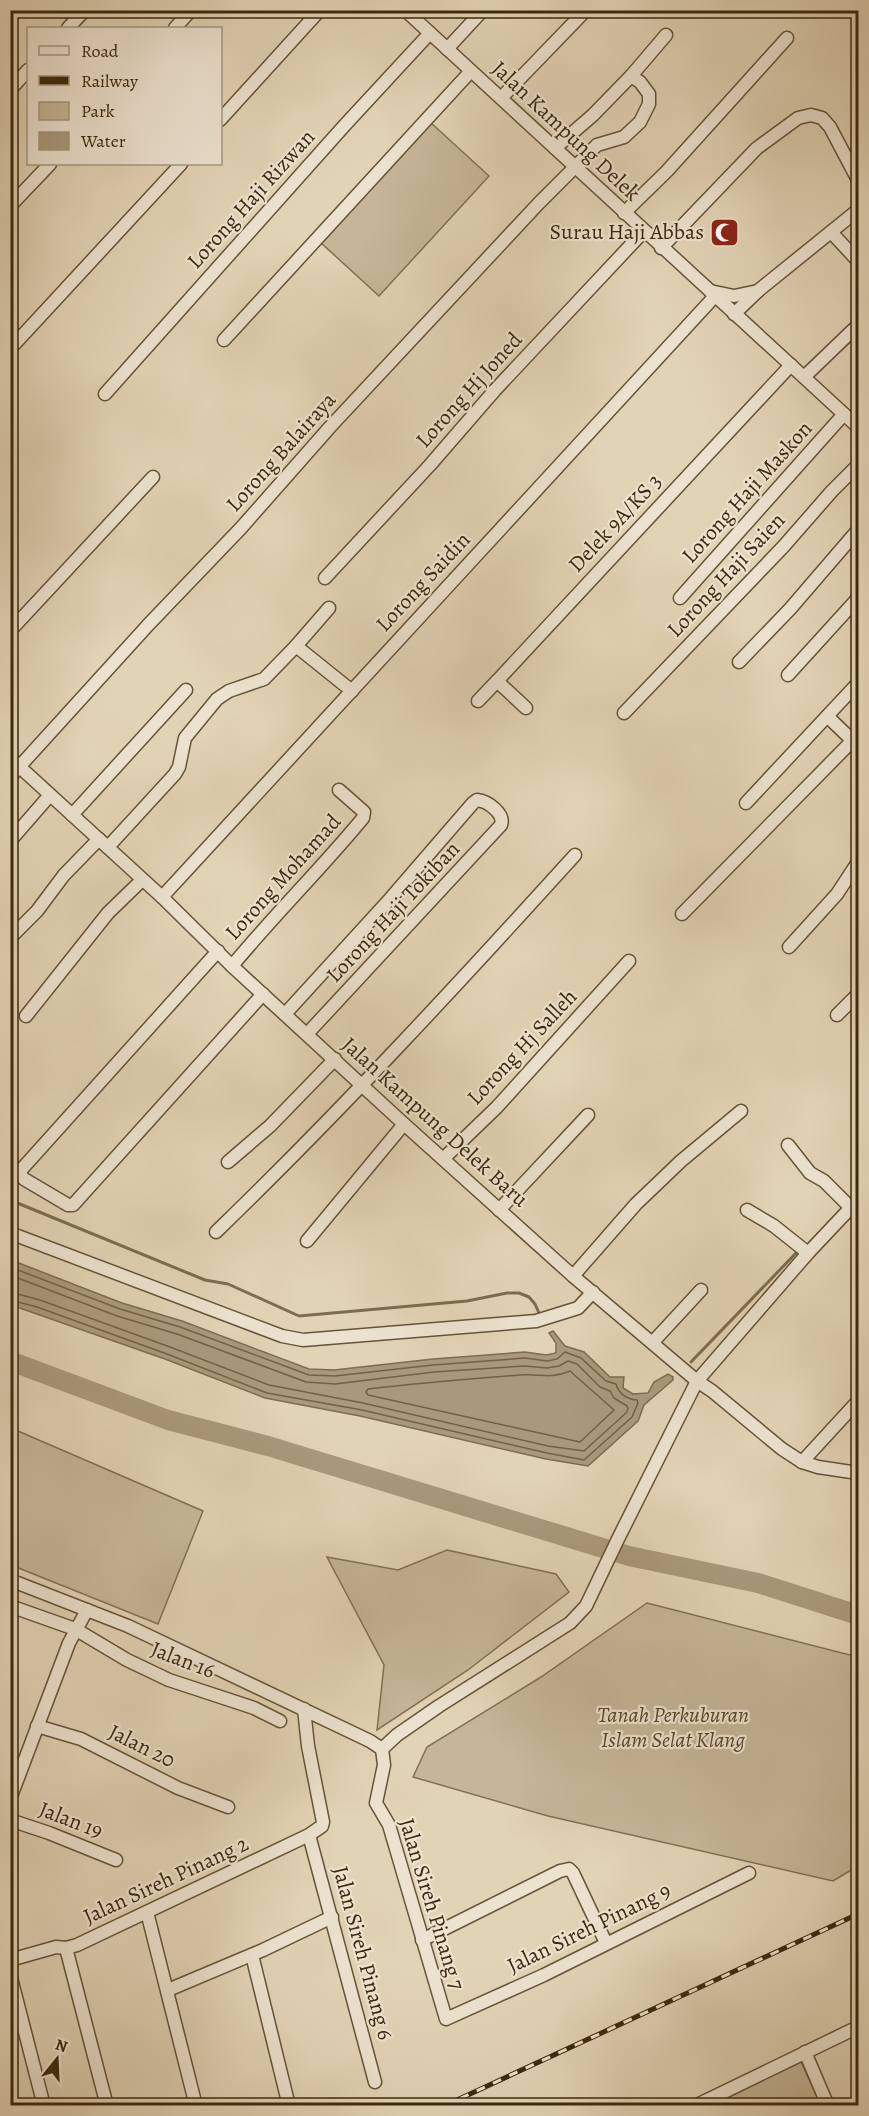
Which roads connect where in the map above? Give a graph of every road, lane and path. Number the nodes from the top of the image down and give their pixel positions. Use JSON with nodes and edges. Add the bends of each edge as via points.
{"nodes":[{"id":1,"x":85,"y":10,"type":"edge"},
{"id":2,"x":191,"y":10,"type":"edge"},
{"id":3,"x":320,"y":10,"type":"edge"},
{"id":4,"x":483,"y":10,"type":"edge"},
{"id":5,"x":586,"y":10,"type":"edge"},
{"id":6,"x":414,"y":13,"type":"edge"},
{"id":7,"x":69,"y":27,"type":"edge"},
{"id":8,"x":176,"y":27,"type":"edge"},
{"id":9,"x":430,"y":33,"type":"junction"},
{"id":10,"x":666,"y":35,"type":"dead end"},
{"id":11,"x":787,"y":38,"type":"dead end"},
{"id":12,"x":447,"y":49,"type":"junction"},
{"id":13,"x":471,"y":70,"type":"junction"},
{"id":14,"x":27,"y":71,"type":"edge"},
{"id":15,"x":631,"y":76,"type":"junction"},
{"id":16,"x":10,"y":90,"type":"edge"},
{"id":17,"x":501,"y":98,"type":"junction"},
{"id":18,"x":222,"y":118,"type":"edge"},
{"id":19,"x":555,"y":148,"type":"junction"},
{"id":20,"x":49,"y":165,"type":"edge"},
{"id":21,"x":179,"y":165,"type":"edge"},
{"id":22,"x":575,"y":167,"type":"junction"},
{"id":23,"x":858,"y":180,"type":"edge"},
{"id":24,"x":10,"y":206,"type":"edge"},
{"id":25,"x":858,"y":210,"type":"edge"},
{"id":26,"x":624,"y":213,"type":"junction"},
{"id":27,"x":644,"y":231,"type":"junction"},
{"id":28,"x":831,"y":232,"type":"junction"},
{"id":29,"x":662,"y":248,"type":"junction"},
{"id":30,"x":858,"y":261,"type":"edge"},
{"id":31,"x":759,"y":290,"type":"junction"},
{"id":32,"x":713,"y":294,"type":"junction"},
{"id":33,"x":734,"y":314,"type":"junction"},
{"id":34,"x":854,"y":329,"type":"dead end"},
{"id":35,"x":224,"y":340,"type":"dead end"},
{"id":36,"x":10,"y":349,"type":"edge"},
{"id":37,"x":791,"y":365,"type":"junction"},
{"id":38,"x":804,"y":377,"type":"junction"},
{"id":39,"x":105,"y":394,"type":"dead end"},
{"id":40,"x":844,"y":414,"type":"junction"},
{"id":41,"x":858,"y":425,"type":"edge"},
{"id":42,"x":858,"y":465,"type":"edge"},
{"id":43,"x":153,"y":477,"type":"dead end"},
{"id":44,"x":858,"y":530,"type":"edge"},
{"id":45,"x":325,"y":578,"type":"dead end"},
{"id":46,"x":680,"y":598,"type":"dead end"},
{"id":47,"x":858,"y":598,"type":"edge"},
{"id":48,"x":329,"y":608,"type":"dead end"},
{"id":49,"x":10,"y":631,"type":"edge"},
{"id":50,"x":296,"y":646,"type":"junction"},
{"id":51,"x":739,"y":662,"type":"dead end"},
{"id":52,"x":788,"y":675,"type":"dead end"},
{"id":53,"x":497,"y":681,"type":"junction"},
{"id":54,"x":858,"y":683,"type":"edge"},
{"id":55,"x":186,"y":690,"type":"dead end"},
{"id":56,"x":351,"y":691,"type":"junction"},
{"id":57,"x":478,"y":701,"type":"dead end"},
{"id":58,"x":526,"y":708,"type":"dead end"},
{"id":59,"x":624,"y":713,"type":"dead end"},
{"id":60,"x":828,"y":717,"type":"junction"},
{"id":61,"x":856,"y":738,"type":"edge"},
{"id":62,"x":15,"y":763,"type":"edge"},
{"id":63,"x":10,"y":777,"type":"edge"},
{"id":64,"x":339,"y":790,"type":"dead end"},
{"id":65,"x":50,"y":795,"type":"junction"},
{"id":66,"x":746,"y":803,"type":"dead end"},
{"id":67,"x":72,"y":815,"type":"junction"},
{"id":68,"x":10,"y":841,"type":"edge"},
{"id":69,"x":103,"y":843,"type":"junction"},
{"id":70,"x":575,"y":855,"type":"dead end"},
{"id":71,"x":858,"y":863,"type":"edge"},
{"id":72,"x":142,"y":880,"type":"junction"},
{"id":73,"x":162,"y":897,"type":"junction"},
{"id":74,"x":682,"y":914,"type":"dead end"},
{"id":75,"x":10,"y":938,"type":"edge"},
{"id":76,"x":789,"y":947,"type":"dead end"},
{"id":77,"x":218,"y":951,"type":"junction"},
{"id":78,"x":629,"y":961,"type":"dead end"},
{"id":79,"x":232,"y":966,"type":"junction"},
{"id":80,"x":858,"y":993,"type":"edge"},
{"id":81,"x":263,"y":994,"type":"junction"},
{"id":82,"x":285,"y":1014,"type":"junction"},
{"id":83,"x":837,"y":1015,"type":"dead end"},
{"id":84,"x":26,"y":1016,"type":"dead end"},
{"id":85,"x":307,"y":1034,"type":"junction"},
{"id":86,"x":335,"y":1059,"type":"junction"},
{"id":87,"x":362,"y":1083,"type":"junction"},
{"id":88,"x":741,"y":1111,"type":"dead end"},
{"id":89,"x":588,"y":1115,"type":"dead end"},
{"id":90,"x":404,"y":1124,"type":"junction"},
{"id":91,"x":788,"y":1145,"type":"dead end"},
{"id":92,"x":443,"y":1159,"type":"junction"},
{"id":93,"x":228,"y":1162,"type":"dead end"},
{"id":94,"x":855,"y":1204,"type":"edge"},
{"id":95,"x":499,"y":1210,"type":"junction"},
{"id":96,"x":747,"y":1210,"type":"dead end"},
{"id":97,"x":216,"y":1232,"type":"dead end"},
{"id":98,"x":10,"y":1233,"type":"edge"},
{"id":99,"x":307,"y":1241,"type":"dead end"},
{"id":100,"x":804,"y":1249,"type":"junction"},
{"id":101,"x":573,"y":1276,"type":"junction"},
{"id":102,"x":701,"y":1290,"type":"dead end"},
{"id":103,"x":593,"y":1292,"type":"junction"},
{"id":104,"x":653,"y":1342,"type":"junction"},
{"id":105,"x":697,"y":1381,"type":"junction"},
{"id":106,"x":858,"y":1401,"type":"edge"},
{"id":107,"x":802,"y":1462,"type":"junction"},
{"id":108,"x":858,"y":1473,"type":"edge"},
{"id":109,"x":10,"y":1580,"type":"edge"},
{"id":110,"x":10,"y":1606,"type":"edge"},
{"id":111,"x":87,"y":1610,"type":"junction"},
{"id":112,"x":75,"y":1629,"type":"junction"},
{"id":113,"x":304,"y":1709,"type":"junction"},
{"id":114,"x":280,"y":1721,"type":"dead end"},
{"id":115,"x":37,"y":1726,"type":"junction"},
{"id":116,"x":382,"y":1749,"type":"junction"},
{"id":117,"x":10,"y":1799,"type":"edge"},
{"id":118,"x":228,"y":1808,"type":"dead end"},
{"id":119,"x":10,"y":1820,"type":"edge"},
{"id":120,"x":309,"y":1835,"type":"junction"},
{"id":121,"x":116,"y":1860,"type":"dead end"},
{"id":122,"x":749,"y":1873,"type":"dead end"},
{"id":123,"x":147,"y":1912,"type":"junction"},
{"id":124,"x":332,"y":1917,"type":"junction"},
{"id":125,"x":422,"y":1940,"type":"junction"},
{"id":126,"x":606,"y":1943,"type":"junction"},
{"id":127,"x":66,"y":1948,"type":"junction"},
{"id":128,"x":252,"y":1955,"type":"junction"},
{"id":129,"x":10,"y":1960,"type":"edge"},
{"id":130,"x":10,"y":1974,"type":"edge"},
{"id":131,"x":168,"y":1990,"type":"junction"},
{"id":132,"x":446,"y":2019,"type":"joint"},
{"id":133,"x":858,"y":2027,"type":"edge"},
{"id":134,"x":805,"y":2052,"type":"junction"},
{"id":135,"x":375,"y":2082,"type":"dead end"},
{"id":136,"x":44,"y":2106,"type":"edge"},
{"id":137,"x":107,"y":2106,"type":"edge"},
{"id":138,"x":196,"y":2106,"type":"edge"},
{"id":139,"x":289,"y":2106,"type":"edge"},
{"id":140,"x":695,"y":2106,"type":"edge"},
{"id":141,"x":828,"y":2106,"type":"edge"}],
"edges":[{"from":1,"to":7,"type":"street"},
{"from":2,"to":8,"type":"street"},
{"from":3,"to":18,"type":"street"},
{"from":4,"to":12,"type":"street"},
{"from":5,"to":17,"type":"street"},
{"from":6,"to":9,"type":"street","name":"Jalan Kampung Delek"},
{"from":9,"to":12,"type":"street","name":"Jalan Kampung Delek"},
{"from":9,"to":39,"type":"street","name":"Lorong Haji Rizwan"},
{"from":10,"to":15,"type":"street"},
{"from":11,"to":26,"type":"street"},
{"from":12,"to":13,"type":"street","name":"Jalan Kampung Delek"},
{"from":13,"to":17,"type":"street","name":"Jalan Kampung Delek"},
{"from":13,"to":35,"type":"street"},
{"from":14,"to":16,"type":"street"},
{"from":15,"to":19,"type":"street"},
{"from":15,"to":22,"type":"street","name":"Lorong Balairaya","via":[[649,94],[649,104],[640,122],[624,137],[597,145]]},
{"from":17,"to":19,"type":"street","name":"Jalan Kampung Delek"},
{"from":19,"to":22,"type":"street","name":"Jalan Kampung Delek"},
{"from":20,"to":24,"type":"street"},
{"from":21,"to":36,"type":"street"},
{"from":22,"to":26,"type":"street","name":"Jalan Kampung Delek"},
{"from":22,"to":62,"type":"street","name":"Lorong Balairaya","via":[[330,427],[241,528]]},
{"from":23,"to":29,"type":"street","via":[[822,118],[798,118],[757,148]]},
{"from":25,"to":28,"type":"street"},
{"from":26,"to":27,"type":"street","name":"Jalan Kampung Delek"},
{"from":27,"to":29,"type":"street","name":"Jalan Kampung Delek"},
{"from":27,"to":45,"type":"street","name":"Lorong Hj Joned"},
{"from":28,"to":30,"type":"street"},
{"from":28,"to":31,"type":"street"},
{"from":29,"to":32,"type":"street","name":"Jalan Kampung Delek"},
{"from":31,"to":32,"type":"street","via":[[734,296]]},
{"from":31,"to":33,"type":"street"},
{"from":32,"to":33,"type":"street","name":"Jalan Kampung Delek"},
{"from":32,"to":56,"type":"street","name":"Lorong Saidin"},
{"from":33,"to":37,"type":"street","name":"Jalan Kampung Delek"},
{"from":34,"to":38,"type":"street"},
{"from":37,"to":38,"type":"street","name":"Jalan Kampung Delek"},
{"from":37,"to":53,"type":"street","name":"Delek 9A/KS 3"},
{"from":38,"to":40,"type":"street","name":"Jalan Kampung Delek"},
{"from":40,"to":41,"type":"street","name":"Jalan Kampung Delek"},
{"from":40,"to":46,"type":"street","name":"Lorong Haji Maskon"},
{"from":42,"to":59,"type":"street","name":"Lorong Haji Saien"},
{"from":43,"to":49,"type":"street"},
{"from":44,"to":51,"type":"street"},
{"from":47,"to":52,"type":"street"},
{"from":48,"to":50,"type":"street"},
{"from":50,"to":56,"type":"street"},
{"from":50,"to":69,"type":"street","via":[[264,679],[217,699],[185,738],[175,774]]},
{"from":53,"to":57,"type":"street","name":"Delek 9A/KS 3"},
{"from":53,"to":58,"type":"street"},
{"from":54,"to":60,"type":"street"},
{"from":55,"to":67,"type":"street"},
{"from":56,"to":73,"type":"street","name":"Lorong Saidin"},
{"from":60,"to":61,"type":"street"},
{"from":60,"to":66,"type":"street"},
{"from":61,"to":74,"type":"street"},
{"from":62,"to":63,"type":"street","name":"Lorong Balairaya"},
{"from":62,"to":65,"type":"street","name":"Jalan Kampung Delek Baru"},
{"from":64,"to":79,"type":"street","name":"Lorong Mohamad","via":[[364,812],[363,818]]},
{"from":65,"to":67,"type":"street","name":"Jalan Kampung Delek Baru"},
{"from":65,"to":68,"type":"street"},
{"from":67,"to":69,"type":"street","name":"Jalan Kampung Delek Baru"},
{"from":69,"to":72,"type":"street","name":"Jalan Kampung Delek Baru"},
{"from":69,"to":75,"type":"street","via":[[64,875]]},
{"from":70,"to":87,"type":"street"},
{"from":71,"to":76,"type":"street","via":[[837,894]]},
{"from":72,"to":73,"type":"street","name":"Jalan Kampung Delek Baru"},
{"from":72,"to":84,"type":"street","via":[[108,913]]},
{"from":73,"to":77,"type":"street","name":"Jalan Kampung Delek Baru"},
{"from":77,"to":79,"type":"street","name":"Jalan Kampung Delek Baru"},
{"from":77,"to":81,"type":"street","via":[[21,1170],[24,1179],[73,1205]]},
{"from":78,"to":92,"type":"street","name":"Lorong Hj Salleh","via":[[497,1107]]},
{"from":79,"to":81,"type":"street","name":"Jalan Kampung Delek Baru"},
{"from":80,"to":83,"type":"street"},
{"from":81,"to":82,"type":"street","name":"Jalan Kampung Delek Baru"},
{"from":82,"to":85,"type":"street","name":"Jalan Kampung Delek Baru"},
{"from":82,"to":85,"type":"street","name":"Lorong Haji Tokiban","via":[[473,803],[483,801],[501,816],[501,825]]},
{"from":85,"to":86,"type":"street","name":"Jalan Kampung Delek Baru"},
{"from":86,"to":87,"type":"street","name":"Jalan Kampung Delek Baru"},
{"from":86,"to":93,"type":"street","via":[[270,1126]]},
{"from":87,"to":90,"type":"street","name":"Jalan Kampung Delek Baru"},
{"from":87,"to":97,"type":"street"},
{"from":88,"to":101,"type":"street","via":[[643,1197]]},
{"from":89,"to":95,"type":"street"},
{"from":90,"to":92,"type":"street","name":"Jalan Kampung Delek Baru"},
{"from":90,"to":99,"type":"street"},
{"from":91,"to":94,"type":"street","via":[[810,1173]]},
{"from":92,"to":95,"type":"street","name":"Jalan Kampung Delek Baru"},
{"from":94,"to":100,"type":"street"},
{"from":95,"to":101,"type":"street","name":"Jalan Kampung Delek Baru"},
{"from":96,"to":100,"type":"street"},
{"from":98,"to":103,"type":"street","via":[[282,1336],[303,1340],[536,1321],[578,1308]]},
{"from":100,"to":105,"type":"street"},
{"from":101,"to":103,"type":"street","name":"Jalan Kampung Delek Baru"},
{"from":102,"to":104,"type":"street"},
{"from":103,"to":104,"type":"street","name":"Jalan Kampung Delek Baru"},
{"from":104,"to":105,"type":"street","name":"Jalan Kampung Delek Baru"},
{"from":105,"to":107,"type":"street","name":"Jalan Kampung Delek Baru"},
{"from":105,"to":116,"type":"street","via":[[586,1606],[570,1623],[439,1706]]},
{"from":106,"to":107,"type":"street"},
{"from":107,"to":108,"type":"street","name":"Jalan Kampung Delek Baru"},
{"from":109,"to":111,"type":"street"},
{"from":110,"to":112,"type":"street","name":"Jalan 16"},
{"from":111,"to":112,"type":"street"},
{"from":111,"to":113,"type":"street","via":[[169,1644]]},
{"from":112,"to":114,"type":"street","name":"Jalan 16","via":[[159,1675]]},
{"from":112,"to":115,"type":"street"},
{"from":113,"to":116,"type":"street"},
{"from":113,"to":120,"type":"street","via":[[323,1822]]},
{"from":115,"to":117,"type":"street"},
{"from":115,"to":118,"type":"street","name":"Jalan 20","via":[[81,1739],[178,1788]]},
{"from":116,"to":125,"type":"street","name":"Jalan Sireh Pinang 7","via":[[384,1765],[376,1803],[389,1825]]},
{"from":119,"to":121,"type":"street","name":"Jalan 19"},
{"from":120,"to":123,"type":"street","name":"Jalan Sireh Pinang 2"},
{"from":120,"to":124,"type":"street","name":"Jalan Sireh Pinang 6"},
{"from":122,"to":126,"type":"street","name":"Jalan Sireh Pinang 9"},
{"from":123,"to":127,"type":"street","name":"Jalan Sireh Pinang 2"},
{"from":123,"to":131,"type":"street"},
{"from":124,"to":128,"type":"street"},
{"from":124,"to":135,"type":"street","name":"Jalan Sireh Pinang 6"},
{"from":125,"to":126,"type":"street","via":[[568,1869]]},
{"from":125,"to":132,"type":"street","name":"Jalan Sireh Pinang 7"},
{"from":126,"to":132,"type":"street","name":"Jalan Sireh Pinang 9"},
{"from":127,"to":129,"type":"street","via":[[56,1947]]},
{"from":127,"to":137,"type":"street","name":"Jalan Sireh Pinang 2"},
{"from":128,"to":131,"type":"street"},
{"from":128,"to":139,"type":"street"},
{"from":130,"to":136,"type":"street"},
{"from":131,"to":138,"type":"street"},
{"from":133,"to":134,"type":"street"},
{"from":134,"to":140,"type":"street"},
{"from":134,"to":141,"type":"street"}]}
